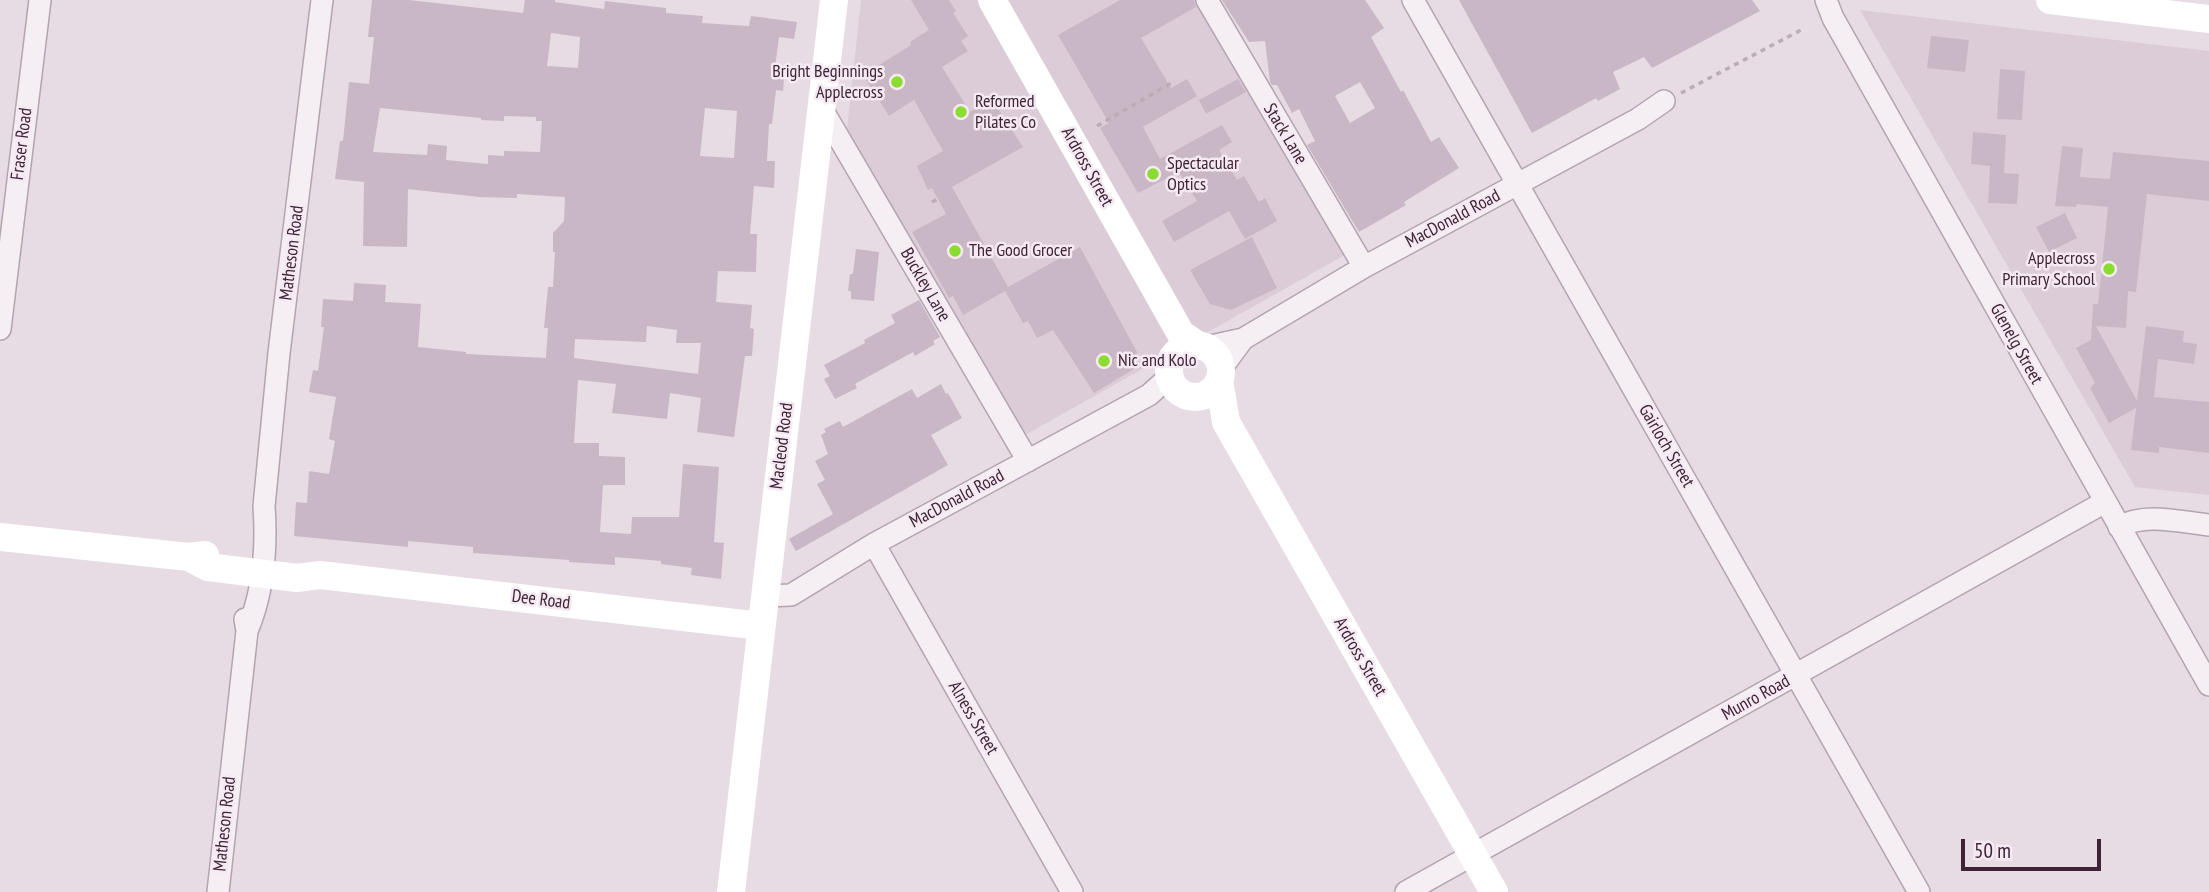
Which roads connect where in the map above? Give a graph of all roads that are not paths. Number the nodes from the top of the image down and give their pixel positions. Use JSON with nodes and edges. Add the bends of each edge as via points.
{"nodes":[{"id":1,"x":40,"y":0,"type":"edge"},
{"id":2,"x":321,"y":0,"type":"edge"},
{"id":3,"x":834,"y":0,"type":"edge"},
{"id":4,"x":992,"y":0,"type":"edge"},
{"id":5,"x":1207,"y":0,"type":"edge"},
{"id":6,"x":1413,"y":0,"type":"edge"},
{"id":7,"x":1826,"y":0,"type":"edge"},
{"id":8,"x":2050,"y":0,"type":"edge"},
{"id":9,"x":2185,"y":0,"type":"edge"},
{"id":10,"x":2209,"y":3,"type":"edge"},
{"id":11,"x":2209,"y":19,"type":"edge"},
{"id":12,"x":1664,"y":102,"type":"road end"},
{"id":13,"x":822,"y":109,"type":"junction"},
{"id":14,"x":1517,"y":185,"type":"junction"},
{"id":15,"x":1364,"y":267,"type":"junction"},
{"id":16,"x":0,"y":330,"type":"edge"},
{"id":17,"x":1188,"y":369,"type":"junction"},
{"id":18,"x":1028,"y":461,"type":"junction"},
{"id":19,"x":2105,"y":502,"type":"junction"},
{"id":20,"x":2209,"y":526,"type":"edge"},
{"id":21,"x":2119,"y":527,"type":"junction"},
{"id":22,"x":0,"y":537,"type":"edge"},
{"id":23,"x":874,"y":544,"type":"junction"},
{"id":24,"x":256,"y":566,"type":"junction"},
{"id":25,"x":765,"y":596,"type":"junction"},
{"id":26,"x":761,"y":626,"type":"junction"},
{"id":27,"x":1795,"y":676,"type":"junction"},
{"id":28,"x":2209,"y":685,"type":"edge"},
{"id":29,"x":1472,"y":854,"type":"junction"},
{"id":30,"x":218,"y":892,"type":"edge"},
{"id":31,"x":731,"y":892,"type":"edge"},
{"id":32,"x":1072,"y":892,"type":"edge"},
{"id":33,"x":1406,"y":892,"type":"edge"},
{"id":34,"x":1494,"y":892,"type":"edge"},
{"id":35,"x":1919,"y":892,"type":"edge"}],
"edges":[{"from":1,"to":16,"type":"street","name":"Fraser Road"},
{"from":2,"to":24,"type":"street","name":"Matheson Road","via":[[279,353],[264,506],[266,530]]},
{"from":3,"to":13,"type":"street","name":"Macleod Road"},
{"from":4,"to":17,"type":"street","name":"Ardross Street"},
{"from":5,"to":15,"type":"street","name":"Stack Lane"},
{"from":6,"to":14,"type":"street","name":"Gairloch Street"},
{"from":7,"to":19,"type":"street","name":"Glenelg Street"},
{"from":8,"to":11,"type":"street"},
{"from":9,"to":10,"type":"street"},
{"from":12,"to":14,"type":"street","name":"MacDonald Road"},
{"from":13,"to":18,"type":"street","name":"Buckley Lane"},
{"from":13,"to":25,"type":"street","name":"Macleod Road"},
{"from":14,"to":15,"type":"street","name":"MacDonald Road"},
{"from":14,"to":27,"type":"street","name":"Gairloch Street"},
{"from":15,"to":17,"type":"street","name":"MacDonald Road"},
{"from":17,"to":18,"type":"street","name":"MacDonald Road"},
{"from":17,"to":29,"type":"street","name":"Ardross Street","via":[[1226,422]]},
{"from":18,"to":23,"type":"street","name":"MacDonald Road"},
{"from":19,"to":21,"type":"street","name":"Glenelg Street"},
{"from":19,"to":27,"type":"street","name":"Munro Road"},
{"from":20,"to":21,"type":"street","via":[[2148,520]]},
{"from":21,"to":28,"type":"street","name":"Glenelg Street"},
{"from":22,"to":24,"type":"street","name":"Dee Road","via":[[189,557],[208,567]]},
{"from":23,"to":25,"type":"street","name":"MacDonald Road","via":[[791,595]]},
{"from":23,"to":32,"type":"street","name":"Alness Street"},
{"from":24,"to":26,"type":"street","name":"Dee Road","via":[[298,578],[320,575]]},
{"from":24,"to":30,"type":"street","name":"Matheson Road","via":[[244,611],[247,631]]},
{"from":25,"to":26,"type":"street","name":"Macleod Road"},
{"from":26,"to":31,"type":"street","name":"Macleod Road"},
{"from":27,"to":29,"type":"street","name":"Munro Road"},
{"from":27,"to":35,"type":"street","name":"Gairloch Street"},
{"from":29,"to":33,"type":"street","name":"Munro Road"},
{"from":29,"to":34,"type":"street","name":"Ardross Street"}]}
